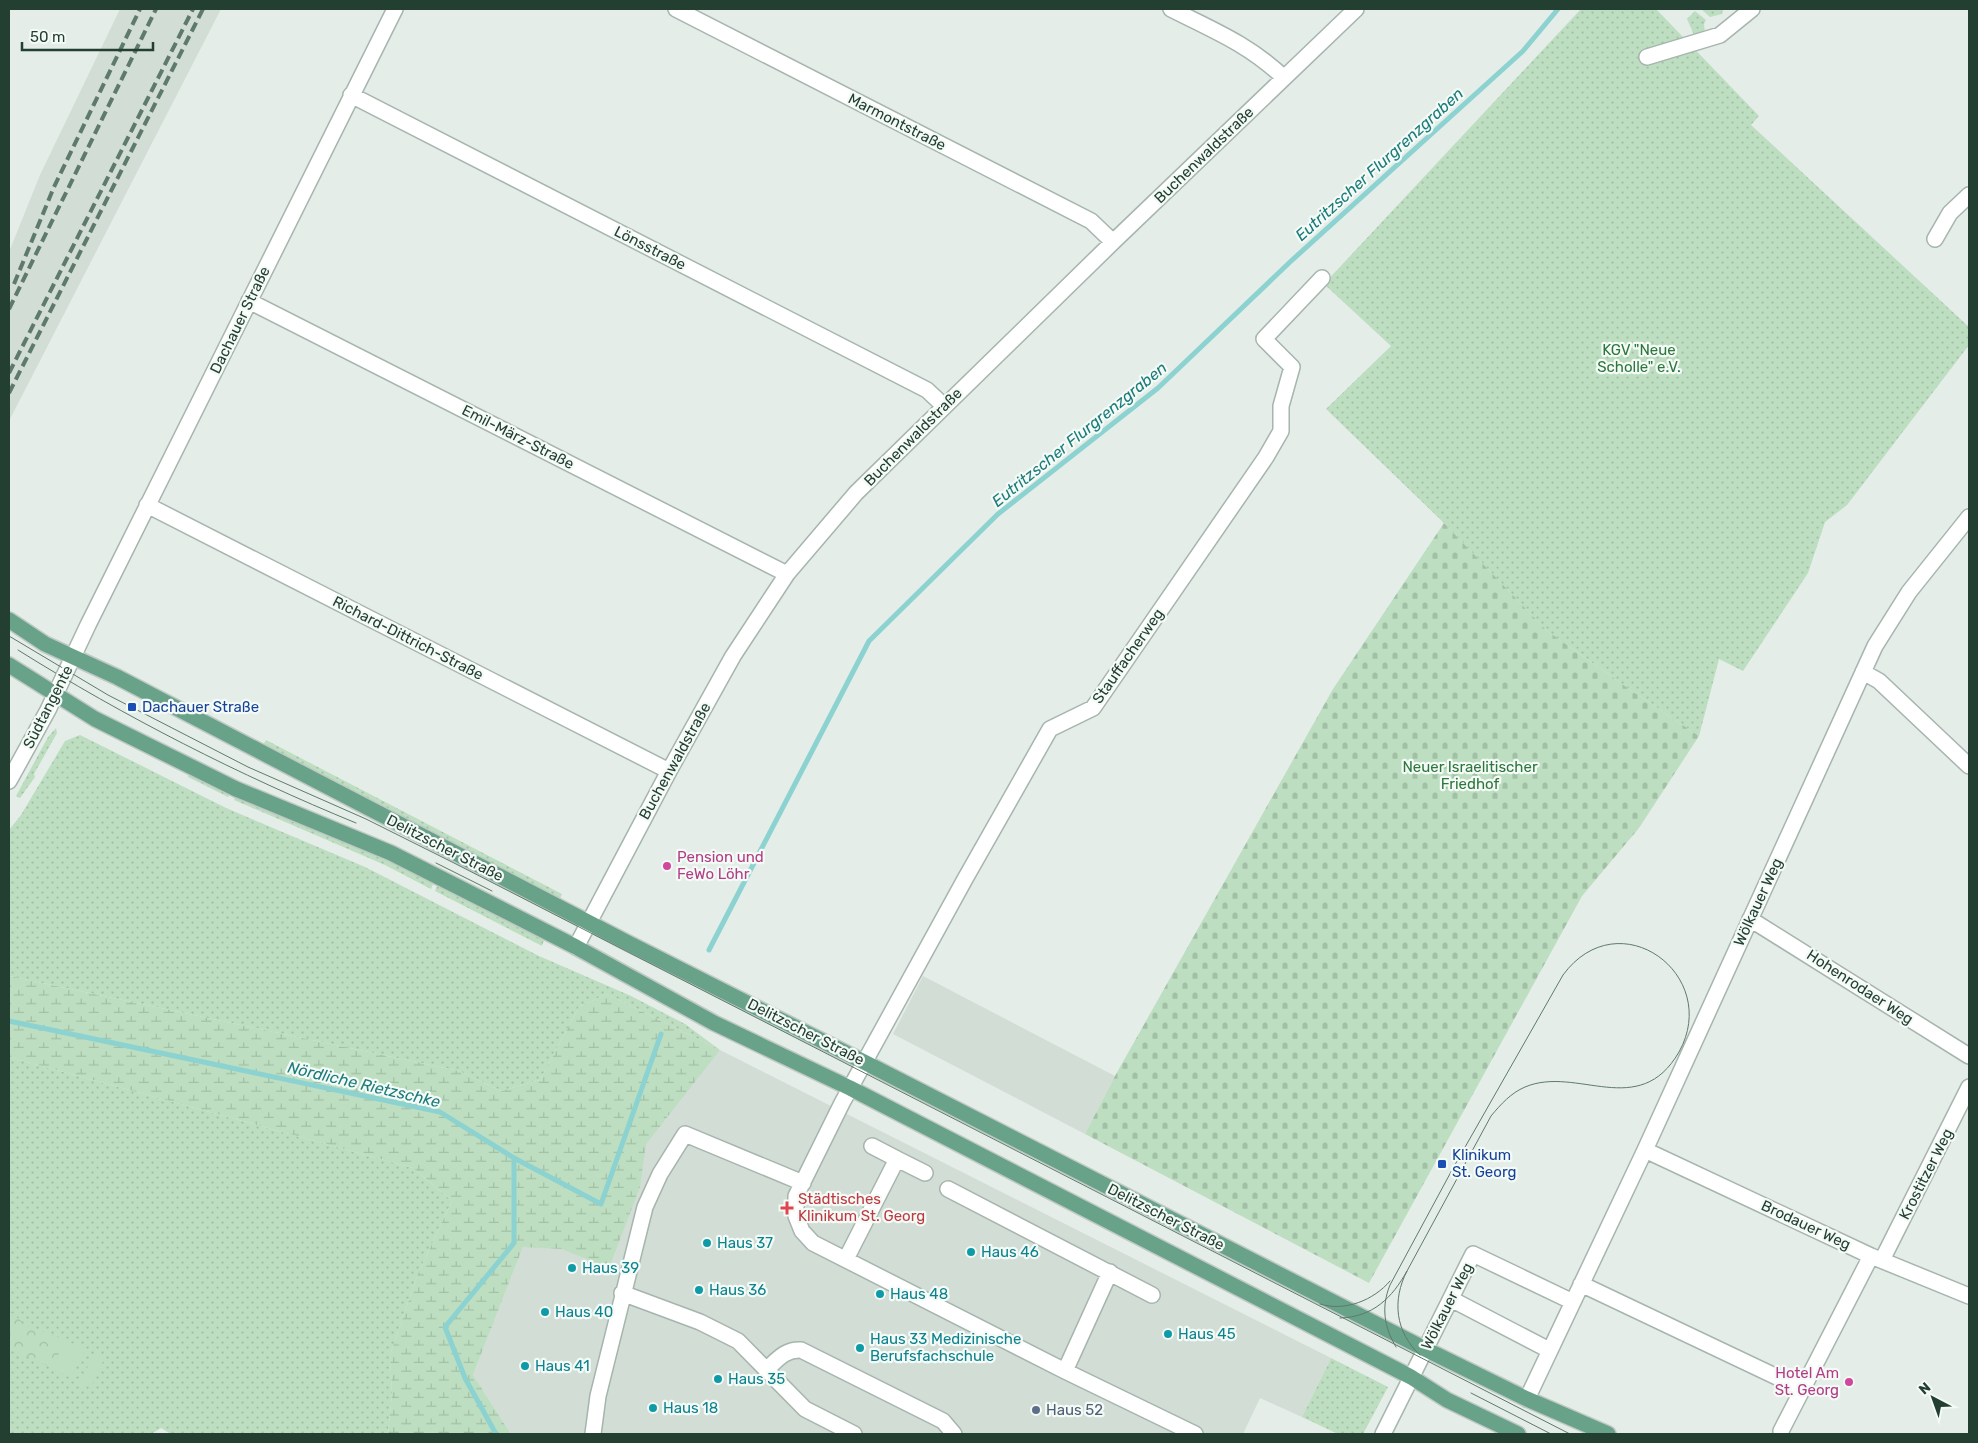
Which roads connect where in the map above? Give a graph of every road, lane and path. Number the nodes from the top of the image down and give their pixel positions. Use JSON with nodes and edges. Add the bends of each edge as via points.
{"nodes":[{"id":1,"x":394,"y":9,"type":"edge"},
{"id":2,"x":676,"y":9,"type":"edge"},
{"id":3,"x":1171,"y":9,"type":"edge"},
{"id":4,"x":1356,"y":9,"type":"edge"},
{"id":5,"x":1752,"y":9,"type":"edge"},
{"id":6,"x":1648,"y":57,"type":"dead end"},
{"id":7,"x":1284,"y":78,"type":"junction"},
{"id":8,"x":351,"y":95,"type":"junction"},
{"id":9,"x":1969,"y":195,"type":"edge"},
{"id":10,"x":1935,"y":239,"type":"dead end"},
{"id":11,"x":1113,"y":242,"type":"junction"},
{"id":12,"x":1322,"y":278,"type":"dead end"},
{"id":13,"x":249,"y":301,"type":"junction"},
{"id":14,"x":944,"y":406,"type":"junction"},
{"id":15,"x":148,"y":505,"type":"junction"},
{"id":16,"x":1969,"y":517,"type":"edge"},
{"id":17,"x":787,"y":574,"type":"junction"},
{"id":18,"x":9,"y":620,"type":"edge"},
{"id":19,"x":73,"y":658,"type":"junction"},
{"id":20,"x":9,"y":665,"type":"edge"},
{"id":21,"x":1863,"y":672,"type":"junction"},
{"id":22,"x":56,"y":694,"type":"junction"},
{"id":23,"x":1969,"y":766,"type":"edge"},
{"id":24,"x":669,"y":771,"type":"junction"},
{"id":25,"x":9,"y":781,"type":"edge"},
{"id":26,"x":1750,"y":918,"type":"junction"},
{"id":27,"x":589,"y":922,"type":"junction"},
{"id":28,"x":576,"y":947,"type":"junction"},
{"id":29,"x":1969,"y":1056,"type":"edge"},
{"id":30,"x":864,"y":1062,"type":"junction"},
{"id":31,"x":1969,"y":1087,"type":"edge"},
{"id":32,"x":850,"y":1088,"type":"junction"},
{"id":33,"x":872,"y":1146,"type":"dead end"},
{"id":34,"x":1644,"y":1150,"type":"junction"},
{"id":35,"x":897,"y":1159,"type":"junction"},
{"id":36,"x":925,"y":1174,"type":"dead end"},
{"id":37,"x":802,"y":1184,"type":"junction"},
{"id":38,"x":948,"y":1189,"type":"dead end"},
{"id":39,"x":1877,"y":1258,"type":"junction"},
{"id":40,"x":846,"y":1259,"type":"junction"},
{"id":41,"x":1110,"y":1272,"type":"junction"},
{"id":42,"x":1581,"y":1284,"type":"junction"},
{"id":43,"x":622,"y":1293,"type":"junction"},
{"id":44,"x":1152,"y":1295,"type":"dead end"},
{"id":45,"x":1969,"y":1296,"type":"edge"},
{"id":46,"x":1451,"y":1299,"type":"junction"},
{"id":47,"x":1573,"y":1302,"type":"junction"},
{"id":48,"x":1425,"y":1349,"type":"junction"},
{"id":49,"x":1549,"y":1350,"type":"junction"},
{"id":50,"x":766,"y":1370,"type":"junction"},
{"id":51,"x":1065,"y":1371,"type":"junction"},
{"id":52,"x":1411,"y":1377,"type":"junction"},
{"id":53,"x":1802,"y":1389,"type":"junction"},
{"id":54,"x":1527,"y":1399,"type":"junction"},
{"id":55,"x":1781,"y":1431,"type":"dead end"},
{"id":56,"x":594,"y":1434,"type":"edge"},
{"id":57,"x":854,"y":1434,"type":"edge"},
{"id":58,"x":954,"y":1434,"type":"edge"},
{"id":59,"x":1196,"y":1434,"type":"edge"},
{"id":60,"x":1383,"y":1434,"type":"edge"},
{"id":61,"x":1518,"y":1434,"type":"edge"},
{"id":62,"x":1608,"y":1434,"type":"edge"}],
"edges":[{"from":1,"to":8,"type":"street","name":"Dachauer Straße"},
{"from":2,"to":11,"type":"street","name":"Marmontstraße","via":[[1091,221]]},
{"from":3,"to":7,"type":"street","via":[[1249,48]]},
{"from":4,"to":7,"type":"street","name":"Buchenwaldstraße"},
{"from":5,"to":6,"type":"street","via":[[1720,35]]},
{"from":7,"to":11,"type":"street","name":"Buchenwaldstraße"},
{"from":8,"to":13,"type":"street","name":"Dachauer Straße"},
{"from":8,"to":14,"type":"street","name":"Lönsstraße","via":[[927,390]]},
{"from":9,"to":10,"type":"street","via":[[1950,213]]},
{"from":11,"to":14,"type":"street","name":"Buchenwaldstraße"},
{"from":12,"to":30,"type":"street","name":"Stauffacherweg","via":[[1264,340],[1292,367],[1281,406],[1281,431],[1266,457],[1094,708],[1050,729]]},
{"from":13,"to":15,"type":"street","name":"Dachauer Straße"},
{"from":13,"to":17,"type":"street","name":"Emil-März-Straße"},
{"from":14,"to":17,"type":"street","name":"Buchenwaldstraße","via":[[856,493]]},
{"from":15,"to":19,"type":"street","name":"Dachauer Straße"},
{"from":15,"to":24,"type":"street","name":"Richard-Dittrich-Straße"},
{"from":16,"to":21,"type":"street","name":"Wölkauer Weg","via":[[1909,592],[1879,639]]},
{"from":17,"to":24,"type":"street","name":"Buchenwaldstraße","via":[[733,656]]},
{"from":18,"to":19,"type":"main road","name":"Delitzscher Straße"},
{"from":19,"to":22,"type":"street","name":"Südtangente"},
{"from":19,"to":27,"type":"main road","name":"Delitzscher Straße","via":[[117,677]]},
{"from":20,"to":22,"type":"main road","name":"Delitzscher Straße"},
{"from":21,"to":23,"type":"street","via":[[1879,682]]},
{"from":21,"to":26,"type":"street","name":"Wölkauer Weg"},
{"from":22,"to":25,"type":"street","name":"Südtangente"},
{"from":22,"to":28,"type":"main road","name":"Delitzscher Straße","via":[[95,719],[236,789],[391,854]]},
{"from":24,"to":27,"type":"street","name":"Buchenwaldstraße"},
{"from":26,"to":29,"type":"street","name":"Hohenrodaer Weg"},
{"from":26,"to":34,"type":"street","name":"Wölkauer Weg"},
{"from":27,"to":28,"type":"street","name":"Buchenwaldstraße"},
{"from":27,"to":30,"type":"main road","name":"Delitzscher Straße"},
{"from":28,"to":32,"type":"main road","name":"Delitzscher Straße","via":[[714,1022]]},
{"from":30,"to":32,"type":"street"},
{"from":30,"to":48,"type":"main road","name":"Delitzscher Straße"},
{"from":31,"to":39,"type":"street","name":"Krostitzer Weg"},
{"from":32,"to":37,"type":"street"},
{"from":32,"to":52,"type":"main road","name":"Delitzscher Straße"},
{"from":33,"to":35,"type":"street"},
{"from":34,"to":39,"type":"street","name":"Brodauer Weg"},
{"from":34,"to":42,"type":"street","name":"Wölkauer Weg"},
{"from":35,"to":36,"type":"street"},
{"from":35,"to":40,"type":"street"},
{"from":37,"to":40,"type":"street","via":[[796,1196],[796,1216],[802,1231],[813,1242]]},
{"from":37,"to":43,"type":"street","via":[[685,1134],[644,1207]]},
{"from":38,"to":41,"type":"street"},
{"from":39,"to":45,"type":"street","name":"Brodauer Weg"},
{"from":39,"to":53,"type":"street","name":"Krostitzer Weg"},
{"from":40,"to":51,"type":"street"},
{"from":41,"to":44,"type":"street"},
{"from":41,"to":51,"type":"street"},
{"from":42,"to":47,"type":"street","name":"Wölkauer Weg"},
{"from":42,"to":53,"type":"street"},
{"from":43,"to":50,"type":"street","via":[[700,1322],[738,1342]]},
{"from":43,"to":56,"type":"street","via":[[598,1396]]},
{"from":46,"to":47,"type":"street","name":"Wölkauer Weg","via":[[1473,1254]]},
{"from":46,"to":48,"type":"street","name":"Wölkauer Weg"},
{"from":46,"to":49,"type":"street"},
{"from":47,"to":49,"type":"street","name":"Wölkauer Weg"},
{"from":48,"to":52,"type":"street","name":"Wölkauer Weg"},
{"from":48,"to":54,"type":"main road","name":"Delitzscher Straße"},
{"from":49,"to":54,"type":"street","name":"Wölkauer Weg"},
{"from":50,"to":57,"type":"street","via":[[805,1409]]},
{"from":50,"to":58,"type":"street","via":[[791,1350],[800,1350],[943,1421]]},
{"from":51,"to":59,"type":"street"},
{"from":52,"to":60,"type":"street"},
{"from":52,"to":61,"type":"main road","name":"Delitzscher Straße","via":[[1447,1400]]},
{"from":53,"to":55,"type":"street","name":"Krostitzer Weg"},
{"from":54,"to":62,"type":"main road","name":"Delitzscher Straße"}]}
